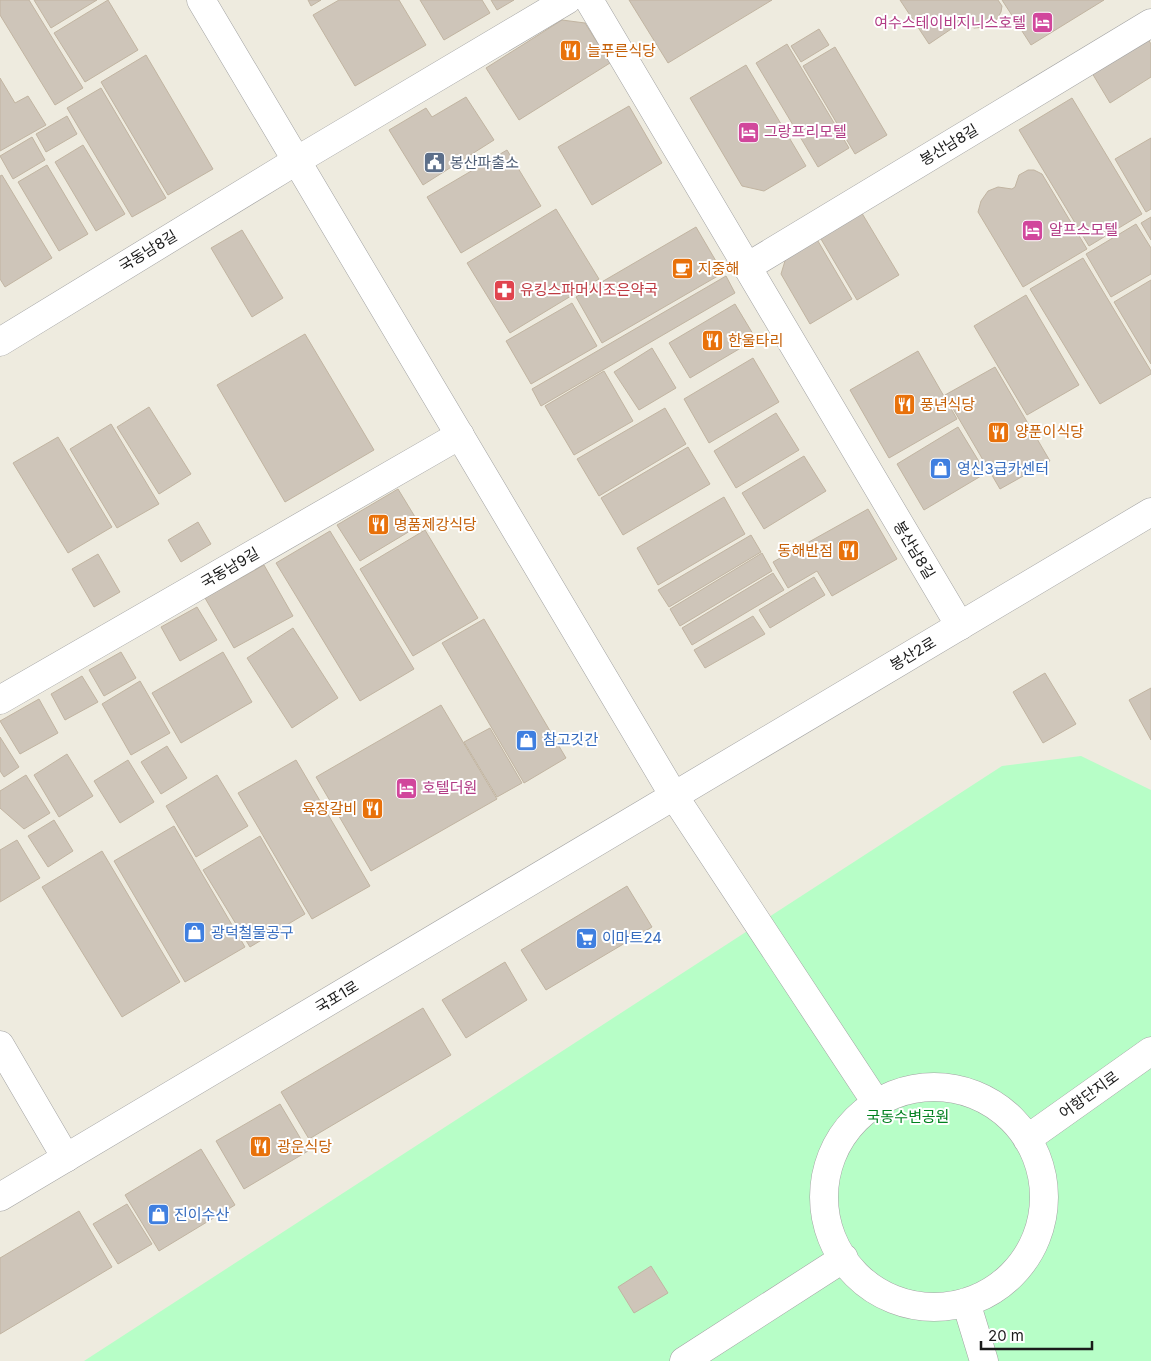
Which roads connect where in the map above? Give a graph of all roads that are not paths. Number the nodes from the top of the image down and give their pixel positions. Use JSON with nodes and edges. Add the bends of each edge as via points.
{"nodes":[{"id":1,"x":201,"y":0,"type":"edge"},
{"id":2,"x":567,"y":0,"type":"edge"},
{"id":3,"x":589,"y":0,"type":"edge"},
{"id":4,"x":1151,"y":23,"type":"edge"},
{"id":5,"x":296,"y":161,"type":"junction"},
{"id":6,"x":747,"y":267,"type":"junction"},
{"id":7,"x":0,"y":342,"type":"edge"},
{"id":8,"x":460,"y":435,"type":"junction"},
{"id":9,"x":1151,"y":512,"type":"edge"},
{"id":10,"x":960,"y":626,"type":"junction"},
{"id":11,"x":0,"y":700,"type":"edge"},
{"id":12,"x":674,"y":796,"type":"junction"},
{"id":13,"x":0,"y":1045,"type":"edge"},
{"id":14,"x":1151,"y":1051,"type":"edge"},
{"id":15,"x":877,"y":1104,"type":"junction"},
{"id":16,"x":1028,"y":1139,"type":"junction"},
{"id":17,"x":66,"y":1158,"type":"junction"},
{"id":18,"x":0,"y":1197,"type":"edge"},
{"id":19,"x":844,"y":1258,"type":"junction"},
{"id":20,"x":966,"y":1302,"type":"junction"},
{"id":21,"x":684,"y":1361,"type":"edge"},
{"id":22,"x":984,"y":1361,"type":"edge"}],
"edges":[{"from":1,"to":5,"type":"street"},
{"from":2,"to":5,"type":"street","name":"국동남8길"},
{"from":3,"to":6,"type":"street","name":"봉산남8길"},
{"from":4,"to":6,"type":"street","name":"봉산남8길"},
{"from":5,"to":7,"type":"street","name":"국동남8길"},
{"from":5,"to":8,"type":"street"},
{"from":6,"to":10,"type":"street","name":"봉산남8길"},
{"from":8,"to":11,"type":"street","name":"국동남9길"},
{"from":8,"to":12,"type":"street"},
{"from":9,"to":10,"type":"street","name":"봉산2로"},
{"from":10,"to":12,"type":"street","name":"봉산2로"},
{"from":12,"to":15,"type":"street"},
{"from":12,"to":17,"type":"street","name":"국포1로"},
{"from":13,"to":17,"type":"street"},
{"from":14,"to":16,"type":"street","name":"어항단지로"},
{"from":15,"to":16,"type":"street","via":[[895,1093],[930,1087],[966,1091],[998,1107]]},
{"from":15,"to":19,"type":"street","via":[[864,1111],[840,1139],[826,1173],[824,1210],[834,1245]]},
{"from":16,"to":20,"type":"street","via":[[1040,1165],[1045,1200],[1038,1236],[1020,1266],[993,1291]]},
{"from":17,"to":18,"type":"street","name":"국포1로"},
{"from":19,"to":20,"type":"street","via":[[856,1276],[886,1296],[922,1307]]},
{"from":19,"to":21,"type":"street"},
{"from":20,"to":22,"type":"street"}]}
